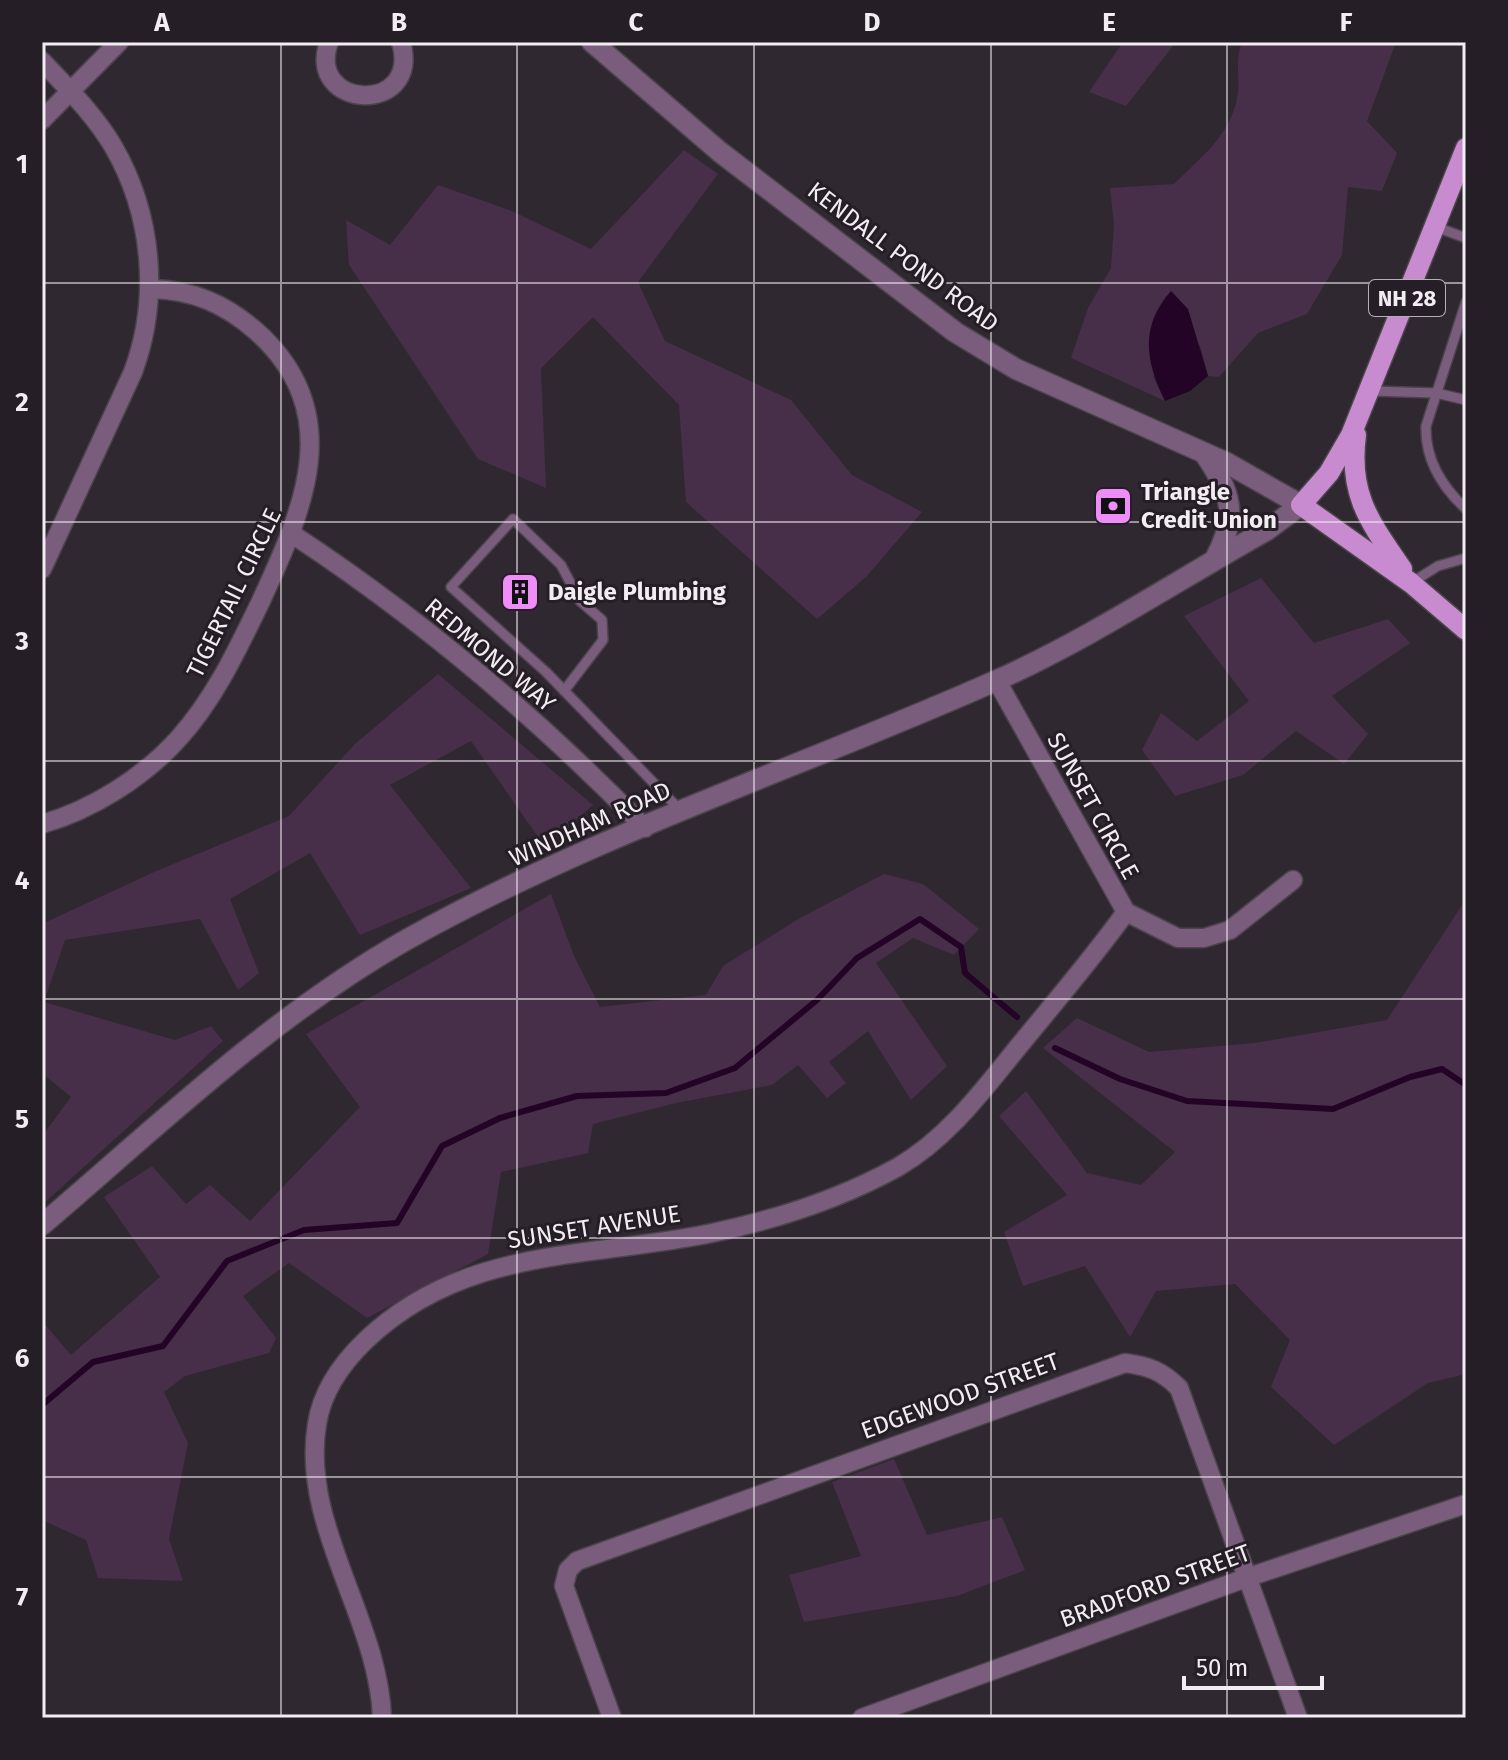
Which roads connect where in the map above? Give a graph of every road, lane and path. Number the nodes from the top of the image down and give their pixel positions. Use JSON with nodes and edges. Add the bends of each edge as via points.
{"nodes":[{"id":1,"x":119,"y":42,"type":"edge"},
{"id":2,"x":329,"y":42,"type":"edge"},
{"id":3,"x":402,"y":42,"type":"edge"},
{"id":4,"x":592,"y":42,"type":"edge"},
{"id":5,"x":42,"y":61,"type":"edge"},
{"id":6,"x":70,"y":90,"type":"junction"},
{"id":7,"x":42,"y":120,"type":"edge"},
{"id":8,"x":1466,"y":148,"type":"edge"},
{"id":9,"x":1435,"y":227,"type":"junction"},
{"id":10,"x":1466,"y":238,"type":"edge"},
{"id":11,"x":152,"y":289,"type":"junction"},
{"id":12,"x":1466,"y":302,"type":"edge"},
{"id":13,"x":1370,"y":391,"type":"junction"},
{"id":14,"x":1436,"y":393,"type":"junction"},
{"id":15,"x":1466,"y":400,"type":"edge"},
{"id":16,"x":1359,"y":418,"type":"junction"},
{"id":17,"x":1204,"y":453,"type":"junction"},
{"id":18,"x":1301,"y":505,"type":"junction"},
{"id":19,"x":1466,"y":509,"type":"edge"},
{"id":20,"x":292,"y":534,"type":"junction"},
{"id":21,"x":1466,"y":558,"type":"edge"},
{"id":22,"x":1214,"y":560,"type":"junction"},
{"id":23,"x":42,"y":569,"type":"edge"},
{"id":24,"x":1411,"y":583,"type":"junction"},
{"id":25,"x":1466,"y":630,"type":"edge"},
{"id":26,"x":997,"y":681,"type":"junction"},
{"id":27,"x":564,"y":691,"type":"junction"},
{"id":28,"x":683,"y":812,"type":"junction"},
{"id":29,"x":42,"y":824,"type":"edge"},
{"id":30,"x":645,"y":828,"type":"junction"},
{"id":31,"x":1293,"y":880,"type":"dead end"},
{"id":32,"x":1126,"y":912,"type":"junction"},
{"id":33,"x":42,"y":1225,"type":"edge"},
{"id":34,"x":1466,"y":1504,"type":"edge"},
{"id":35,"x":1246,"y":1578,"type":"junction"},
{"id":36,"x":382,"y":1718,"type":"edge"},
{"id":37,"x":612,"y":1718,"type":"edge"},
{"id":38,"x":862,"y":1718,"type":"edge"},
{"id":39,"x":1298,"y":1718,"type":"edge"}],
"edges":[{"from":1,"to":6,"type":"street"},
{"from":2,"to":3,"type":"street","via":[[326,63],[332,79],[345,91],[362,96],[387,90],[399,77]]},
{"from":4,"to":17,"type":"street","name":"KENDALL POND ROAD","via":[[720,152],[955,332],[1026,373]]},
{"from":5,"to":6,"type":"street"},
{"from":6,"to":7,"type":"street"},
{"from":6,"to":11,"type":"street","via":[[105,134],[125,171],[146,241]]},
{"from":8,"to":9,"type":"main road","number":"NH 28"},
{"from":9,"to":10,"type":"lane"},
{"from":9,"to":13,"type":"main road","number":"NH 28"},
{"from":11,"to":20,"type":"street","name":"TIGERTAIL CIRCLE","via":[[174,289],[218,304],[263,338],[290,376],[311,439],[307,483]]},
{"from":11,"to":23,"type":"street","via":[[133,372]]},
{"from":12,"to":14,"type":"lane"},
{"from":13,"to":14,"type":"lane"},
{"from":13,"to":16,"type":"main road","number":"NH 28"},
{"from":14,"to":15,"type":"lane"},
{"from":14,"to":19,"type":"lane","via":[[1426,426],[1428,456]]},
{"from":16,"to":18,"type":"main road","number":"NH 28","via":[[1342,454]]},
{"from":16,"to":24,"type":"main road","number":"NH 28","via":[[1353,459],[1357,495]]},
{"from":17,"to":18,"type":"street","name":"KENDALL POND ROAD"},
{"from":17,"to":22,"type":"street","via":[[1224,486],[1230,512],[1227,534]]},
{"from":18,"to":22,"type":"street","name":"WINDHAM ROAD"},
{"from":18,"to":24,"type":"main road","number":"NH 28"},
{"from":20,"to":29,"type":"street","name":"TIGERTAIL CIRCLE","via":[[221,679],[177,739],[109,794]]},
{"from":20,"to":30,"type":"street","name":"REDMOND WAY","via":[[376,592],[512,702]]},
{"from":21,"to":24,"type":"lane","via":[[1438,566]]},
{"from":22,"to":26,"type":"street","name":"WINDHAM ROAD"},
{"from":24,"to":25,"type":"main road","number":"NH 28"},
{"from":26,"to":28,"type":"street","name":"WINDHAM ROAD"},
{"from":26,"to":32,"type":"street","name":"SUNSET CIRCLE"},
{"from":27,"to":27,"type":"lane","via":[[451,587],[513,519],[561,565],[573,592],[605,629],[603,640]]},
{"from":27,"to":28,"type":"lane"},
{"from":28,"to":30,"type":"street","name":"WINDHAM ROAD"},
{"from":30,"to":33,"type":"street","name":"WINDHAM ROAD","via":[[468,907],[338,983],[218,1075]]},
{"from":31,"to":32,"type":"street","name":"SUNSET CIRCLE","via":[[1230,930],[1204,938],[1178,938]]},
{"from":32,"to":36,"type":"street","name":"SUNSET AVENUE","via":[[958,1118],[900,1165],[799,1208],[732,1228],[513,1263],[466,1276],[403,1308],[360,1345],[326,1391],[316,1458],[330,1532],[377,1675]]},
{"from":34,"to":35,"type":"street","name":"BRADFORD STREET"},
{"from":35,"to":37,"type":"street","name":"EDGEWOOD STREET","via":[[1179,1388],[1164,1373],[1125,1363],[593,1553],[568,1570],[564,1586]]},
{"from":35,"to":38,"type":"street","name":"BRADFORD STREET"},
{"from":35,"to":39,"type":"street","name":"EDGEWOOD STREET"}]}
